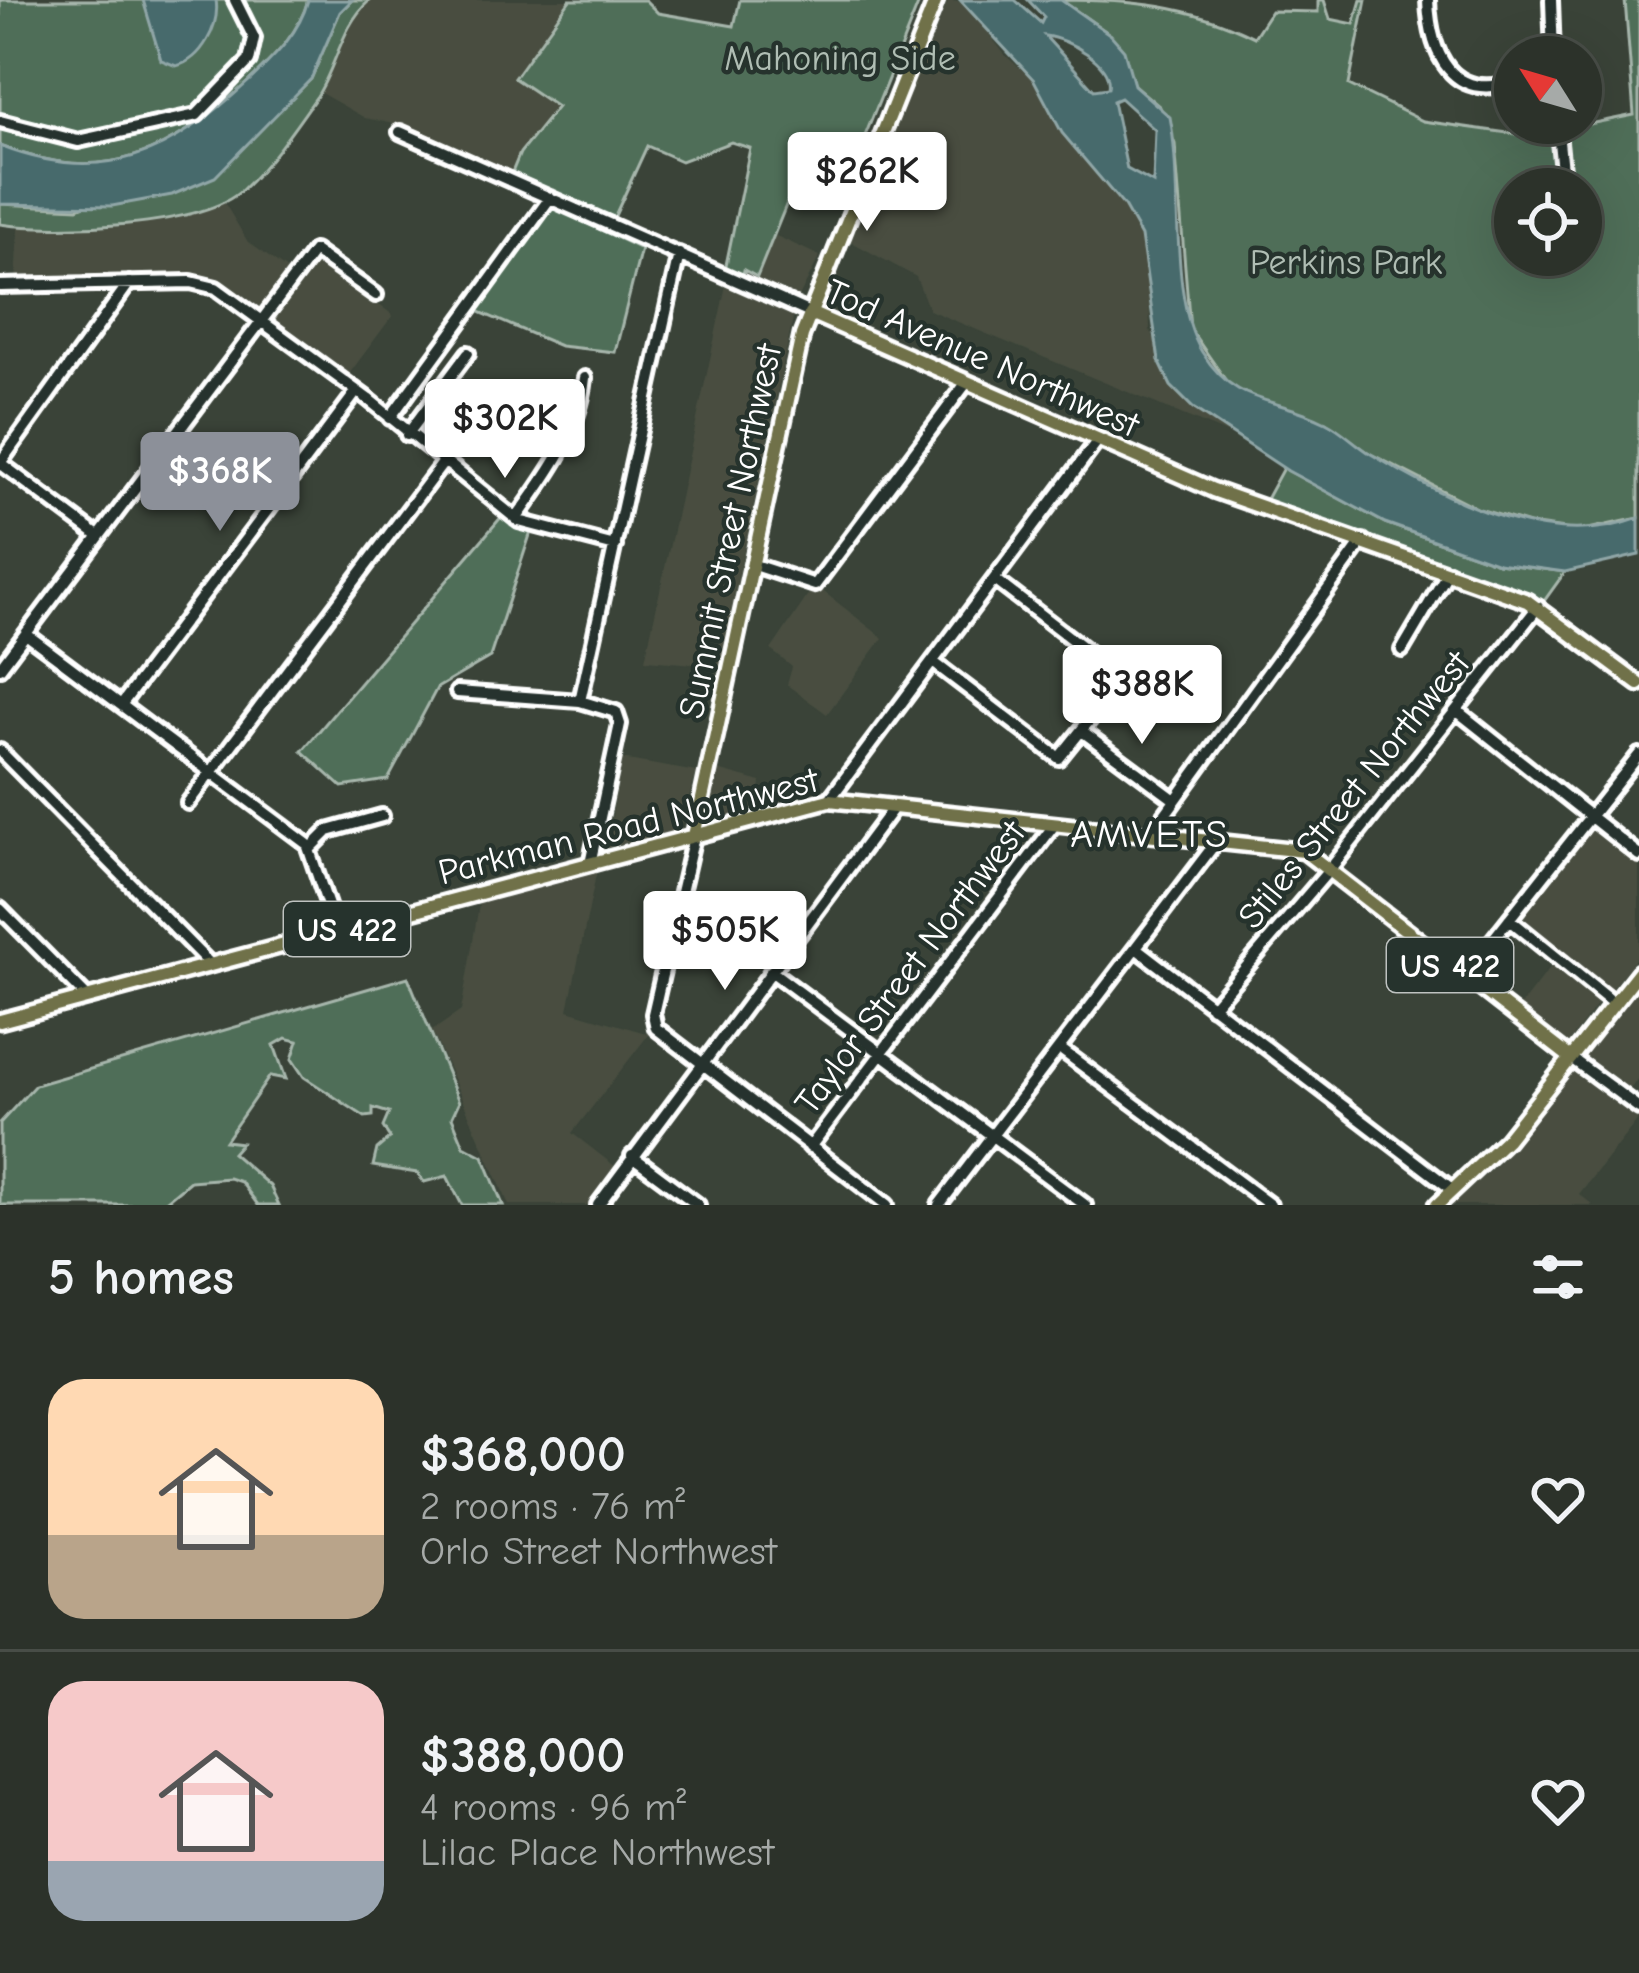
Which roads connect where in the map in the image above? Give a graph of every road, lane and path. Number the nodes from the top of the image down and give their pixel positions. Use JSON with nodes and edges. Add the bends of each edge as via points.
{"nodes":[{"id":1,"x":235,"y":0,"type":"edge"},
{"id":2,"x":1427,"y":0,"type":"edge"},
{"id":3,"x":1551,"y":0,"type":"edge"},
{"id":4,"x":936,"y":1,"type":"edge"},
{"id":5,"x":1552,"y":36,"type":"edge"},
{"id":6,"x":1494,"y":84,"type":"edge"},
{"id":7,"x":0,"y":121,"type":"edge"},
{"id":8,"x":400,"y":132,"type":"dead end"},
{"id":9,"x":550,"y":197,"type":"junction"},
{"id":10,"x":679,"y":254,"type":"junction"},
{"id":11,"x":129,"y":283,"type":"junction"},
{"id":12,"x":0,"y":286,"type":"edge"},
{"id":13,"x":376,"y":295,"type":"dead end"},
{"id":14,"x":810,"y":313,"type":"junction"},
{"id":15,"x":262,"y":321,"type":"junction"},
{"id":16,"x":467,"y":353,"type":"dead end"},
{"id":17,"x":585,"y":378,"type":"dead end"},
{"id":18,"x":967,"y":382,"type":"junction"},
{"id":19,"x":357,"y":391,"type":"junction"},
{"id":20,"x":390,"y":418,"type":"junction"},
{"id":21,"x":407,"y":435,"type":"junction"},
{"id":22,"x":1099,"y":440,"type":"junction"},
{"id":23,"x":0,"y":463,"type":"edge"},
{"id":24,"x":443,"y":463,"type":"junction"},
{"id":25,"x":516,"y":519,"type":"junction"},
{"id":26,"x":98,"y":536,"type":"junction"},
{"id":27,"x":1364,"y":541,"type":"junction"},
{"id":28,"x":615,"y":546,"type":"junction"},
{"id":29,"x":754,"y":566,"type":"junction"},
{"id":30,"x":1448,"y":572,"type":"junction"},
{"id":31,"x":995,"y":580,"type":"junction"},
{"id":32,"x":1538,"y":608,"type":"junction"},
{"id":33,"x":26,"y":634,"type":"junction"},
{"id":34,"x":1402,"y":650,"type":"dead end"},
{"id":35,"x":933,"y":662,"type":"junction"},
{"id":36,"x":0,"y":668,"type":"edge"},
{"id":37,"x":1639,"y":684,"type":"edge"},
{"id":38,"x":457,"y":692,"type":"dead end"},
{"id":39,"x":580,"y":701,"type":"junction"},
{"id":40,"x":121,"y":705,"type":"junction"},
{"id":41,"x":1456,"y":710,"type":"junction"},
{"id":42,"x":1082,"y":731,"type":"junction"},
{"id":43,"x":0,"y":751,"type":"edge"},
{"id":44,"x":1639,"y":755,"type":"edge"},
{"id":45,"x":210,"y":772,"type":"junction"},
{"id":46,"x":829,"y":800,"type":"junction"},
{"id":47,"x":1175,"y":800,"type":"junction"},
{"id":48,"x":188,"y":803,"type":"dead end"},
{"id":49,"x":894,"y":807,"type":"junction"},
{"id":50,"x":382,"y":816,"type":"dead end"},
{"id":51,"x":1591,"y":816,"type":"junction"},
{"id":52,"x":1055,"y":824,"type":"junction"},
{"id":53,"x":1150,"y":834,"type":"junction"},
{"id":54,"x":694,"y":836,"type":"junction"},
{"id":55,"x":1216,"y":841,"type":"junction"},
{"id":56,"x":311,"y":848,"type":"junction"},
{"id":57,"x":1639,"y":855,"type":"edge"},
{"id":58,"x":590,"y":864,"type":"junction"},
{"id":59,"x":1330,"y":869,"type":"junction"},
{"id":60,"x":0,"y":909,"type":"edge"},
{"id":61,"x":1509,"y":920,"type":"junction"},
{"id":62,"x":337,"y":932,"type":"junction"},
{"id":63,"x":1136,"y":948,"type":"junction"},
{"id":64,"x":211,"y":965,"type":"junction"},
{"id":65,"x":771,"y":971,"type":"junction"},
{"id":66,"x":1639,"y":972,"type":"edge"},
{"id":67,"x":1464,"y":976,"type":"junction"},
{"id":68,"x":88,"y":998,"type":"junction"},
{"id":69,"x":1614,"y":1004,"type":"junction"},
{"id":70,"x":1212,"y":1007,"type":"junction"},
{"id":71,"x":0,"y":1021,"type":"edge"},
{"id":72,"x":1059,"y":1048,"type":"junction"},
{"id":73,"x":882,"y":1054,"type":"junction"},
{"id":74,"x":1571,"y":1058,"type":"junction"},
{"id":75,"x":700,"y":1065,"type":"junction"},
{"id":76,"x":1639,"y":1108,"type":"edge"},
{"id":77,"x":993,"y":1135,"type":"junction"},
{"id":78,"x":810,"y":1147,"type":"junction"},
{"id":79,"x":632,"y":1156,"type":"junction"},
{"id":80,"x":1453,"y":1190,"type":"junction"},
{"id":81,"x":598,"y":1205,"type":"edge"},
{"id":82,"x":698,"y":1205,"type":"edge"},
{"id":83,"x":887,"y":1205,"type":"edge"},
{"id":84,"x":939,"y":1205,"type":"edge"},
{"id":85,"x":1085,"y":1205,"type":"edge"},
{"id":86,"x":1270,"y":1205,"type":"edge"},
{"id":87,"x":1437,"y":1205,"type":"edge"}],
"edges":[{"from":1,"to":7,"type":"street","via":[[254,38],[249,61],[197,115],[77,141]]},
{"from":2,"to":6,"type":"street","via":[[1431,41],[1450,71]]},
{"from":3,"to":5,"type":"street"},
{"from":4,"to":14,"type":"main road","name":"Summit Street Northwest"},
{"from":8,"to":9,"type":"street","name":"Tod Avenue Northwest"},
{"from":9,"to":10,"type":"street","name":"Tod Avenue Northwest"},
{"from":9,"to":20,"type":"street"},
{"from":10,"to":14,"type":"street","name":"Tod Avenue Northwest"},
{"from":10,"to":28,"type":"street"},
{"from":11,"to":12,"type":"street"},
{"from":11,"to":15,"type":"street","via":[[201,283]]},
{"from":11,"to":23,"type":"street"},
{"from":13,"to":15,"type":"street","via":[[314,251]]},
{"from":14,"to":18,"type":"main road","name":"Tod Avenue Northwest"},
{"from":14,"to":29,"type":"main road","name":"Summit Street Northwest"},
{"from":15,"to":19,"type":"street"},
{"from":15,"to":26,"type":"street"},
{"from":16,"to":21,"type":"street"},
{"from":17,"to":25,"type":"street","via":[[582,409],[564,447]]},
{"from":18,"to":22,"type":"main road","name":"Tod Avenue Northwest"},
{"from":18,"to":29,"type":"street","via":[[815,585]]},
{"from":19,"to":20,"type":"street"},
{"from":19,"to":40,"type":"street"},
{"from":20,"to":21,"type":"street"},
{"from":21,"to":24,"type":"street"},
{"from":22,"to":27,"type":"main road","name":"Tod Avenue Northwest","via":[[1213,490]]},
{"from":22,"to":31,"type":"street"},
{"from":23,"to":26,"type":"street"},
{"from":24,"to":25,"type":"street"},
{"from":24,"to":45,"type":"street"},
{"from":25,"to":28,"type":"street"},
{"from":26,"to":33,"type":"street"},
{"from":27,"to":30,"type":"main road","name":"Tod Avenue Northwest"},
{"from":27,"to":47,"type":"street"},
{"from":28,"to":39,"type":"street"},
{"from":29,"to":54,"type":"main road","name":"Summit Street Northwest"},
{"from":30,"to":32,"type":"main road","name":"Tod Avenue Northwest"},
{"from":30,"to":34,"type":"street"},
{"from":31,"to":35,"type":"street"},
{"from":31,"to":42,"type":"street","via":[[1119,676]]},
{"from":32,"to":37,"type":"main road","name":"Tod Avenue Northwest"},
{"from":32,"to":41,"type":"street","name":"Stiles Street Northwest"},
{"from":33,"to":36,"type":"street"},
{"from":33,"to":40,"type":"street"},
{"from":35,"to":42,"type":"street","via":[[1055,757]]},
{"from":35,"to":46,"type":"street"},
{"from":38,"to":39,"type":"street"},
{"from":39,"to":58,"type":"street","via":[[618,715]]},
{"from":40,"to":45,"type":"street"},
{"from":41,"to":51,"type":"street"},
{"from":41,"to":59,"type":"street","name":"Stiles Street Northwest"},
{"from":42,"to":47,"type":"street"},
{"from":43,"to":64,"type":"street"},
{"from":44,"to":51,"type":"street"},
{"from":45,"to":48,"type":"street"},
{"from":45,"to":56,"type":"street"},
{"from":46,"to":49,"type":"main road","name":"Parkman Road Northwest","number":"US 422"},
{"from":46,"to":54,"type":"main road","name":"Parkman Road Northwest","number":"US 422"},
{"from":47,"to":53,"type":"street"},
{"from":49,"to":52,"type":"main road","name":"Parkman Road Northwest","number":"US 422"},
{"from":49,"to":65,"type":"street"},
{"from":50,"to":56,"type":"street","via":[[328,831]]},
{"from":51,"to":57,"type":"street"},
{"from":51,"to":61,"type":"street"},
{"from":52,"to":53,"type":"main road","name":"Parkman Road Northwest","number":"US 422"},
{"from":52,"to":73,"type":"street","name":"Taylor Street Northwest"},
{"from":53,"to":55,"type":"main road","name":"Parkman Road Northwest","number":"US 422"},
{"from":54,"to":58,"type":"main road","name":"Parkman Road Northwest","number":"US 422"},
{"from":54,"to":75,"type":"street","name":"Summit Street Northwest","via":[[654,1022]]},
{"from":55,"to":59,"type":"main road","name":"Parkman Road Northwest","number":"US 422","via":[[1295,849]]},
{"from":55,"to":63,"type":"street"},
{"from":56,"to":62,"type":"street"},
{"from":58,"to":62,"type":"main road","name":"Parkman Road Northwest","number":"US 422"},
{"from":59,"to":67,"type":"main road","name":"Parkman Road Northwest","number":"US 422"},
{"from":59,"to":70,"type":"street","name":"Stiles Street Northwest"},
{"from":60,"to":68,"type":"street"},
{"from":61,"to":67,"type":"street"},
{"from":61,"to":69,"type":"street"},
{"from":62,"to":64,"type":"main road","name":"Parkman Road Northwest","number":"US 422"},
{"from":63,"to":70,"type":"street"},
{"from":63,"to":72,"type":"street"},
{"from":64,"to":68,"type":"main road","name":"Parkman Road Northwest","number":"US 422"},
{"from":65,"to":73,"type":"street"},
{"from":65,"to":75,"type":"street"},
{"from":66,"to":69,"type":"main road"},
{"from":67,"to":74,"type":"main road","name":"Parkman Road Northwest","number":"US 422"},
{"from":68,"to":71,"type":"main road","name":"Parkman Road Northwest","number":"US 422"},
{"from":69,"to":74,"type":"main road"},
{"from":70,"to":80,"type":"street"},
{"from":72,"to":77,"type":"street"},
{"from":72,"to":86,"type":"street"},
{"from":73,"to":77,"type":"street"},
{"from":73,"to":78,"type":"street","name":"Taylor Street Northwest"},
{"from":74,"to":76,"type":"street"},
{"from":74,"to":80,"type":"main road","via":[[1506,1140]]},
{"from":75,"to":78,"type":"street"},
{"from":75,"to":79,"type":"street"},
{"from":77,"to":84,"type":"street"},
{"from":77,"to":85,"type":"street"},
{"from":78,"to":83,"type":"street"},
{"from":79,"to":81,"type":"street"},
{"from":79,"to":82,"type":"street"},
{"from":80,"to":87,"type":"main road"}]}
